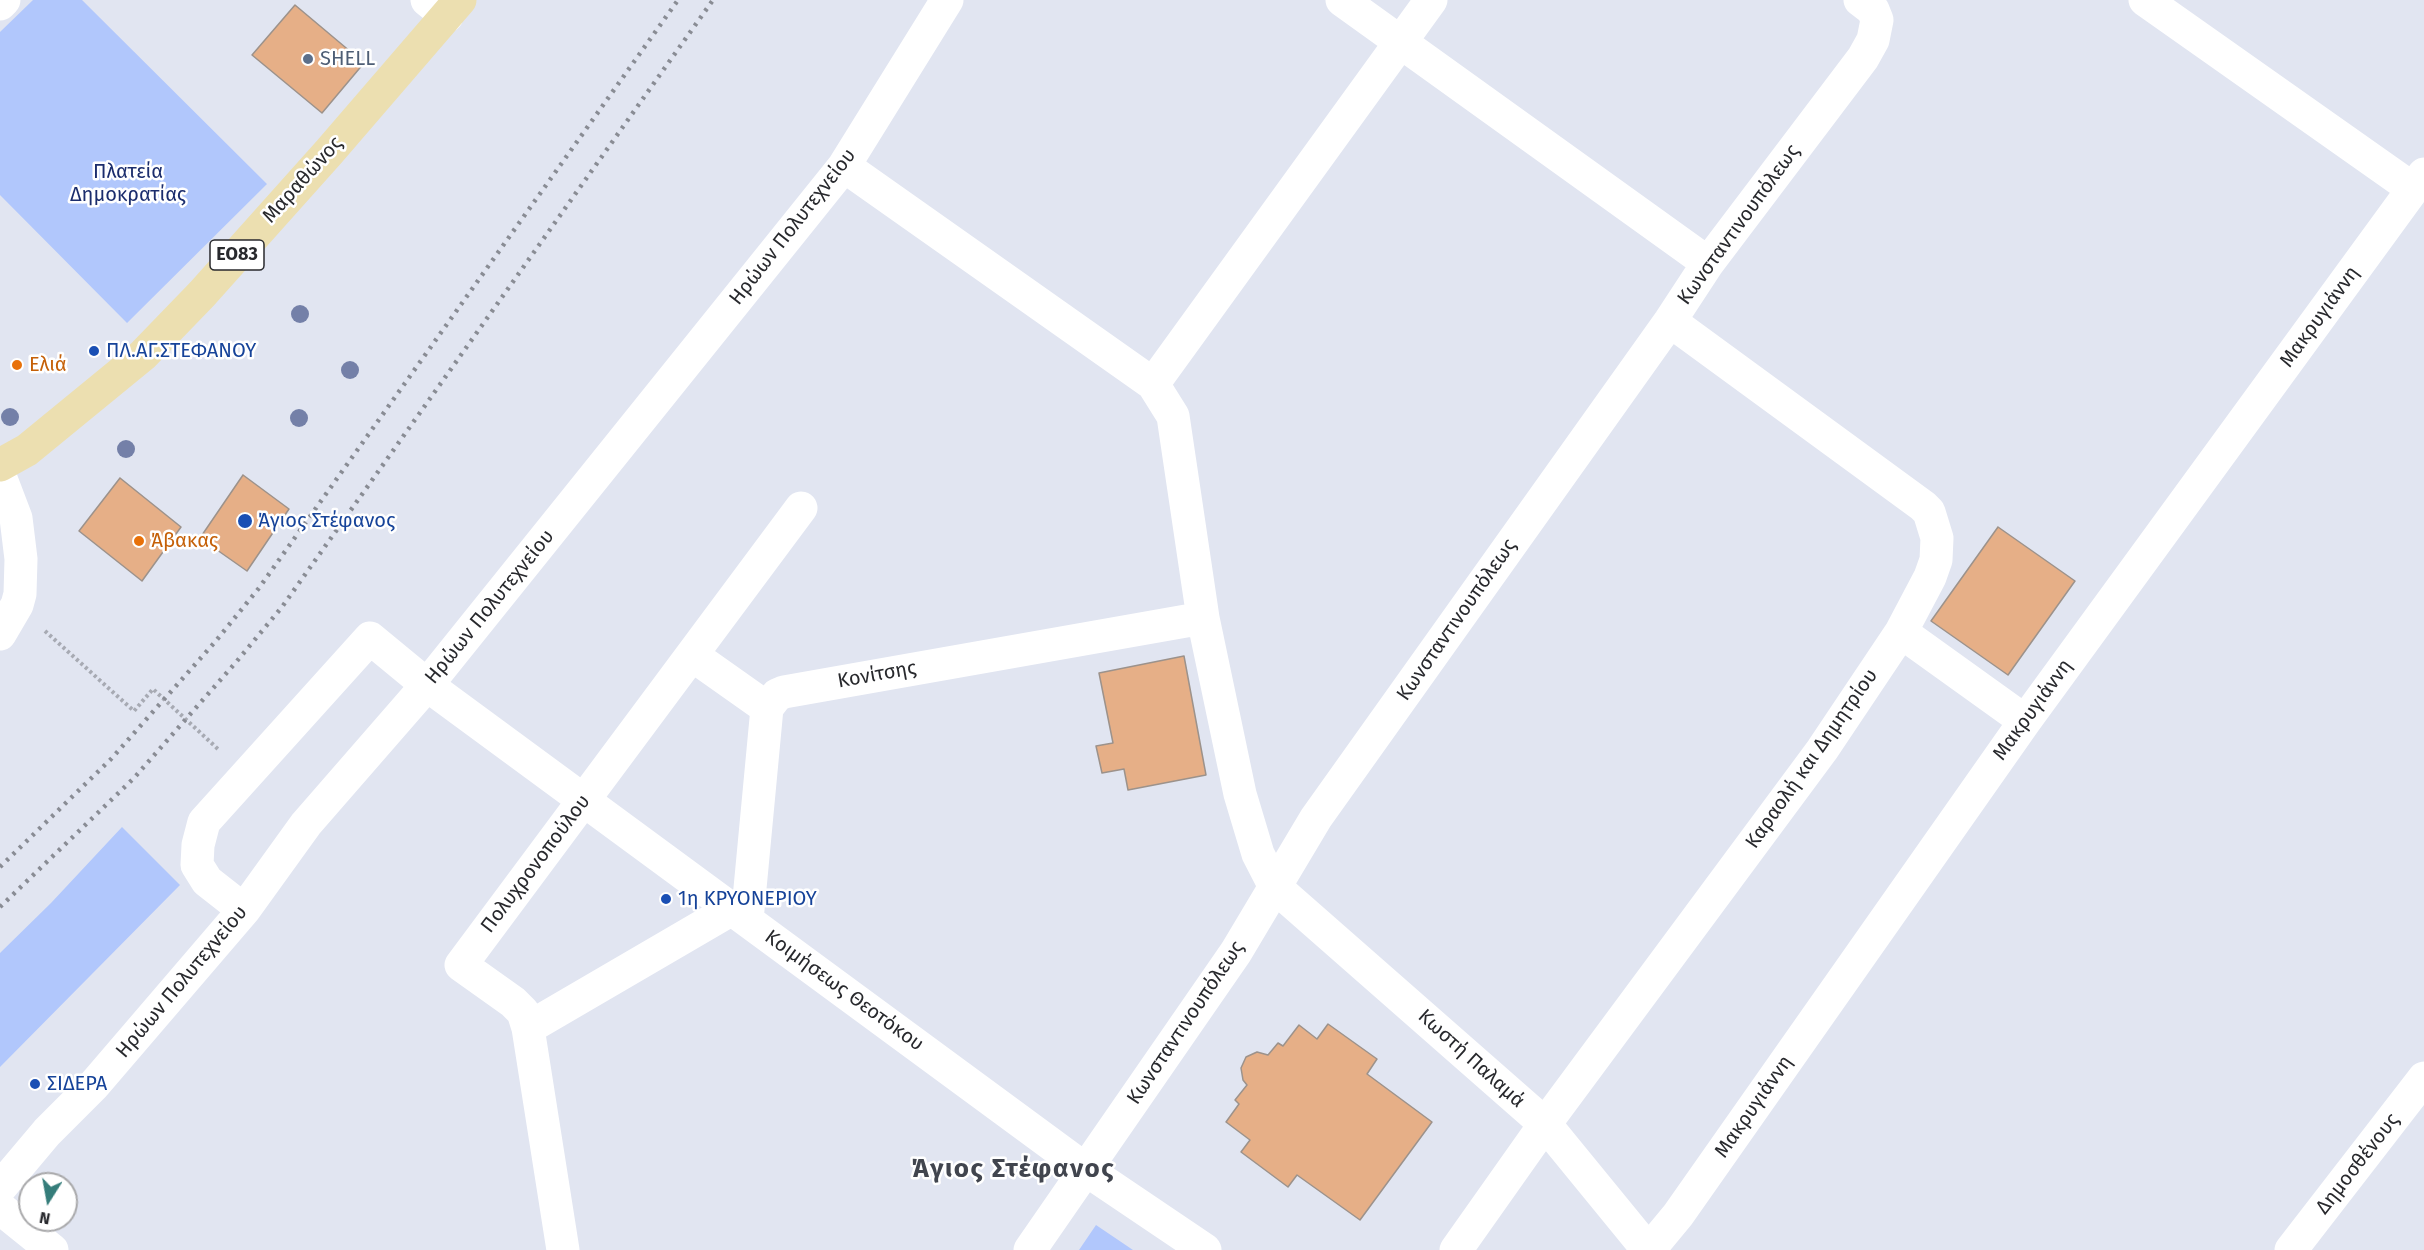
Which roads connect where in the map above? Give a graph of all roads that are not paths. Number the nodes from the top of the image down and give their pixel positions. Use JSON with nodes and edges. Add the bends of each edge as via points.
{"nodes":[{"id":1,"x":4,"y":0,"type":"edge"},
{"id":2,"x":947,"y":0,"type":"edge"},
{"id":3,"x":1342,"y":0,"type":"edge"},
{"id":4,"x":1431,"y":0,"type":"edge"},
{"id":5,"x":1860,"y":0,"type":"edge"},
{"id":6,"x":2145,"y":0,"type":"edge"},
{"id":7,"x":0,"y":4,"type":"edge"},
{"id":8,"x":445,"y":5,"type":"edge"},
{"id":9,"x":1400,"y":42,"type":"junction"},
{"id":10,"x":844,"y":166,"type":"junction"},
{"id":11,"x":2419,"y":181,"type":"edge"},
{"id":12,"x":1708,"y":263,"type":"junction"},
{"id":13,"x":1670,"y":321,"type":"junction"},
{"id":14,"x":1153,"y":384,"type":"junction"},
{"id":15,"x":0,"y":465,"type":"edge"},
{"id":16,"x":0,"y":476,"type":"edge"},
{"id":17,"x":801,"y":508,"type":"dead end"},
{"id":18,"x":1203,"y":618,"type":"junction"},
{"id":19,"x":1901,"y":632,"type":"junction"},
{"id":20,"x":0,"y":634,"type":"edge"},
{"id":21,"x":692,"y":655,"type":"junction"},
{"id":22,"x":427,"y":685,"type":"junction"},
{"id":23,"x":767,"y":708,"type":"junction"},
{"id":24,"x":2025,"y":721,"type":"junction"},
{"id":25,"x":583,"y":801,"type":"junction"},
{"id":26,"x":1275,"y":887,"type":"junction"},
{"id":27,"x":244,"y":910,"type":"junction"},
{"id":28,"x":740,"y":915,"type":"junction"},
{"id":29,"x":528,"y":1028,"type":"junction"},
{"id":30,"x":2424,"y":1078,"type":"edge"},
{"id":31,"x":1545,"y":1124,"type":"junction"},
{"id":32,"x":1085,"y":1169,"type":"junction"},
{"id":33,"x":0,"y":1188,"type":"edge"},
{"id":34,"x":0,"y":1208,"type":"edge"},
{"id":35,"x":52,"y":1250,"type":"edge"},
{"id":36,"x":563,"y":1250,"type":"edge"},
{"id":37,"x":1030,"y":1250,"type":"edge"},
{"id":38,"x":1205,"y":1250,"type":"edge"},
{"id":39,"x":1456,"y":1250,"type":"edge"},
{"id":40,"x":1649,"y":1250,"type":"edge"},
{"id":41,"x":2292,"y":1250,"type":"edge"}],
"edges":[{"from":1,"to":7,"type":"street"},
{"from":2,"to":10,"type":"street","name":"Ηρώων Πολυτεχνείου"},
{"from":3,"to":9,"type":"street"},
{"from":4,"to":9,"type":"street"},
{"from":5,"to":12,"type":"street","name":"Κωνσταντινουπόλεως","via":[[1873,10],[1877,20],[1873,40],[1863,58]]},
{"from":6,"to":11,"type":"street"},
{"from":8,"to":15,"type":"main road","name":"Μαραθώνος","number":"ΕΟ83","via":[[202,294],[143,355],[27,450]]},
{"from":9,"to":12,"type":"street"},
{"from":9,"to":14,"type":"street"},
{"from":10,"to":14,"type":"street"},
{"from":10,"to":22,"type":"street","name":"Ηρώων Πολυτεχνείου"},
{"from":11,"to":24,"type":"street","name":"Μακρυγιάννη"},
{"from":12,"to":13,"type":"street","name":"Κωνσταντινουπόλεως"},
{"from":13,"to":19,"type":"street","name":"Καραολή και Δημητρίου","via":[[1929,512],[1937,538],[1936,560]]},
{"from":13,"to":26,"type":"street","name":"Κωνσταντινουπόλεως","via":[[1316,818]]},
{"from":14,"to":18,"type":"street","via":[[1173,416]]},
{"from":16,"to":20,"type":"street","via":[[11,500],[20,538],[21,579],[17,605]]},
{"from":17,"to":21,"type":"street","name":"Πολυχρονοπούλου"},
{"from":18,"to":23,"type":"street","name":"Κονίτσης","via":[[784,692]]},
{"from":18,"to":26,"type":"street","via":[[1240,794],[1258,854]]},
{"from":19,"to":24,"type":"street"},
{"from":19,"to":31,"type":"street","name":"Καραολή και Δημητρίου","via":[[1822,750]]},
{"from":21,"to":23,"type":"street"},
{"from":21,"to":25,"type":"street","name":"Πολυχρονοπούλου"},
{"from":22,"to":25,"type":"street","name":"Κοιμήσεως Θεοτόκου"},
{"from":22,"to":27,"type":"street","name":"Ηρώων Πολυτεχνείου","via":[[306,824]]},
{"from":22,"to":27,"type":"street","name":"Κοιμήσεως Θεοτόκου","via":[[370,638],[204,822],[197,865],[207,881]]},
{"from":23,"to":28,"type":"street"},
{"from":24,"to":40,"type":"street","name":"Μακρυγιάννη","via":[[1678,1215]]},
{"from":25,"to":28,"type":"street","name":"Κοιμήσεως Θεοτόκου"},
{"from":25,"to":29,"type":"street","name":"Πολυχρονοπούλου","via":[[462,965],[513,1002],[523,1012]]},
{"from":26,"to":31,"type":"street","name":"Κωστή Παλαμά"},
{"from":26,"to":32,"type":"street","name":"Κωνσταντινουπόλεως","via":[[1236,952]]},
{"from":27,"to":33,"type":"street","name":"Ηρώων Πολυτεχνείου"},
{"from":28,"to":29,"type":"street"},
{"from":28,"to":32,"type":"street","name":"Κοιμήσεως Θεοτόκου"},
{"from":29,"to":36,"type":"street","name":"Πολυχρονοπούλου"},
{"from":30,"to":41,"type":"street","name":"Δημοσθένους"},
{"from":31,"to":39,"type":"street","name":"Καραολή και Δημητρίου"},
{"from":31,"to":40,"type":"street","name":"Κωστή Παλαμά"},
{"from":32,"to":37,"type":"street","name":"Κωνσταντινουπόλεως"},
{"from":32,"to":38,"type":"street","name":"Κοιμήσεως Θεοτόκου"},
{"from":34,"to":35,"type":"street"}]}
